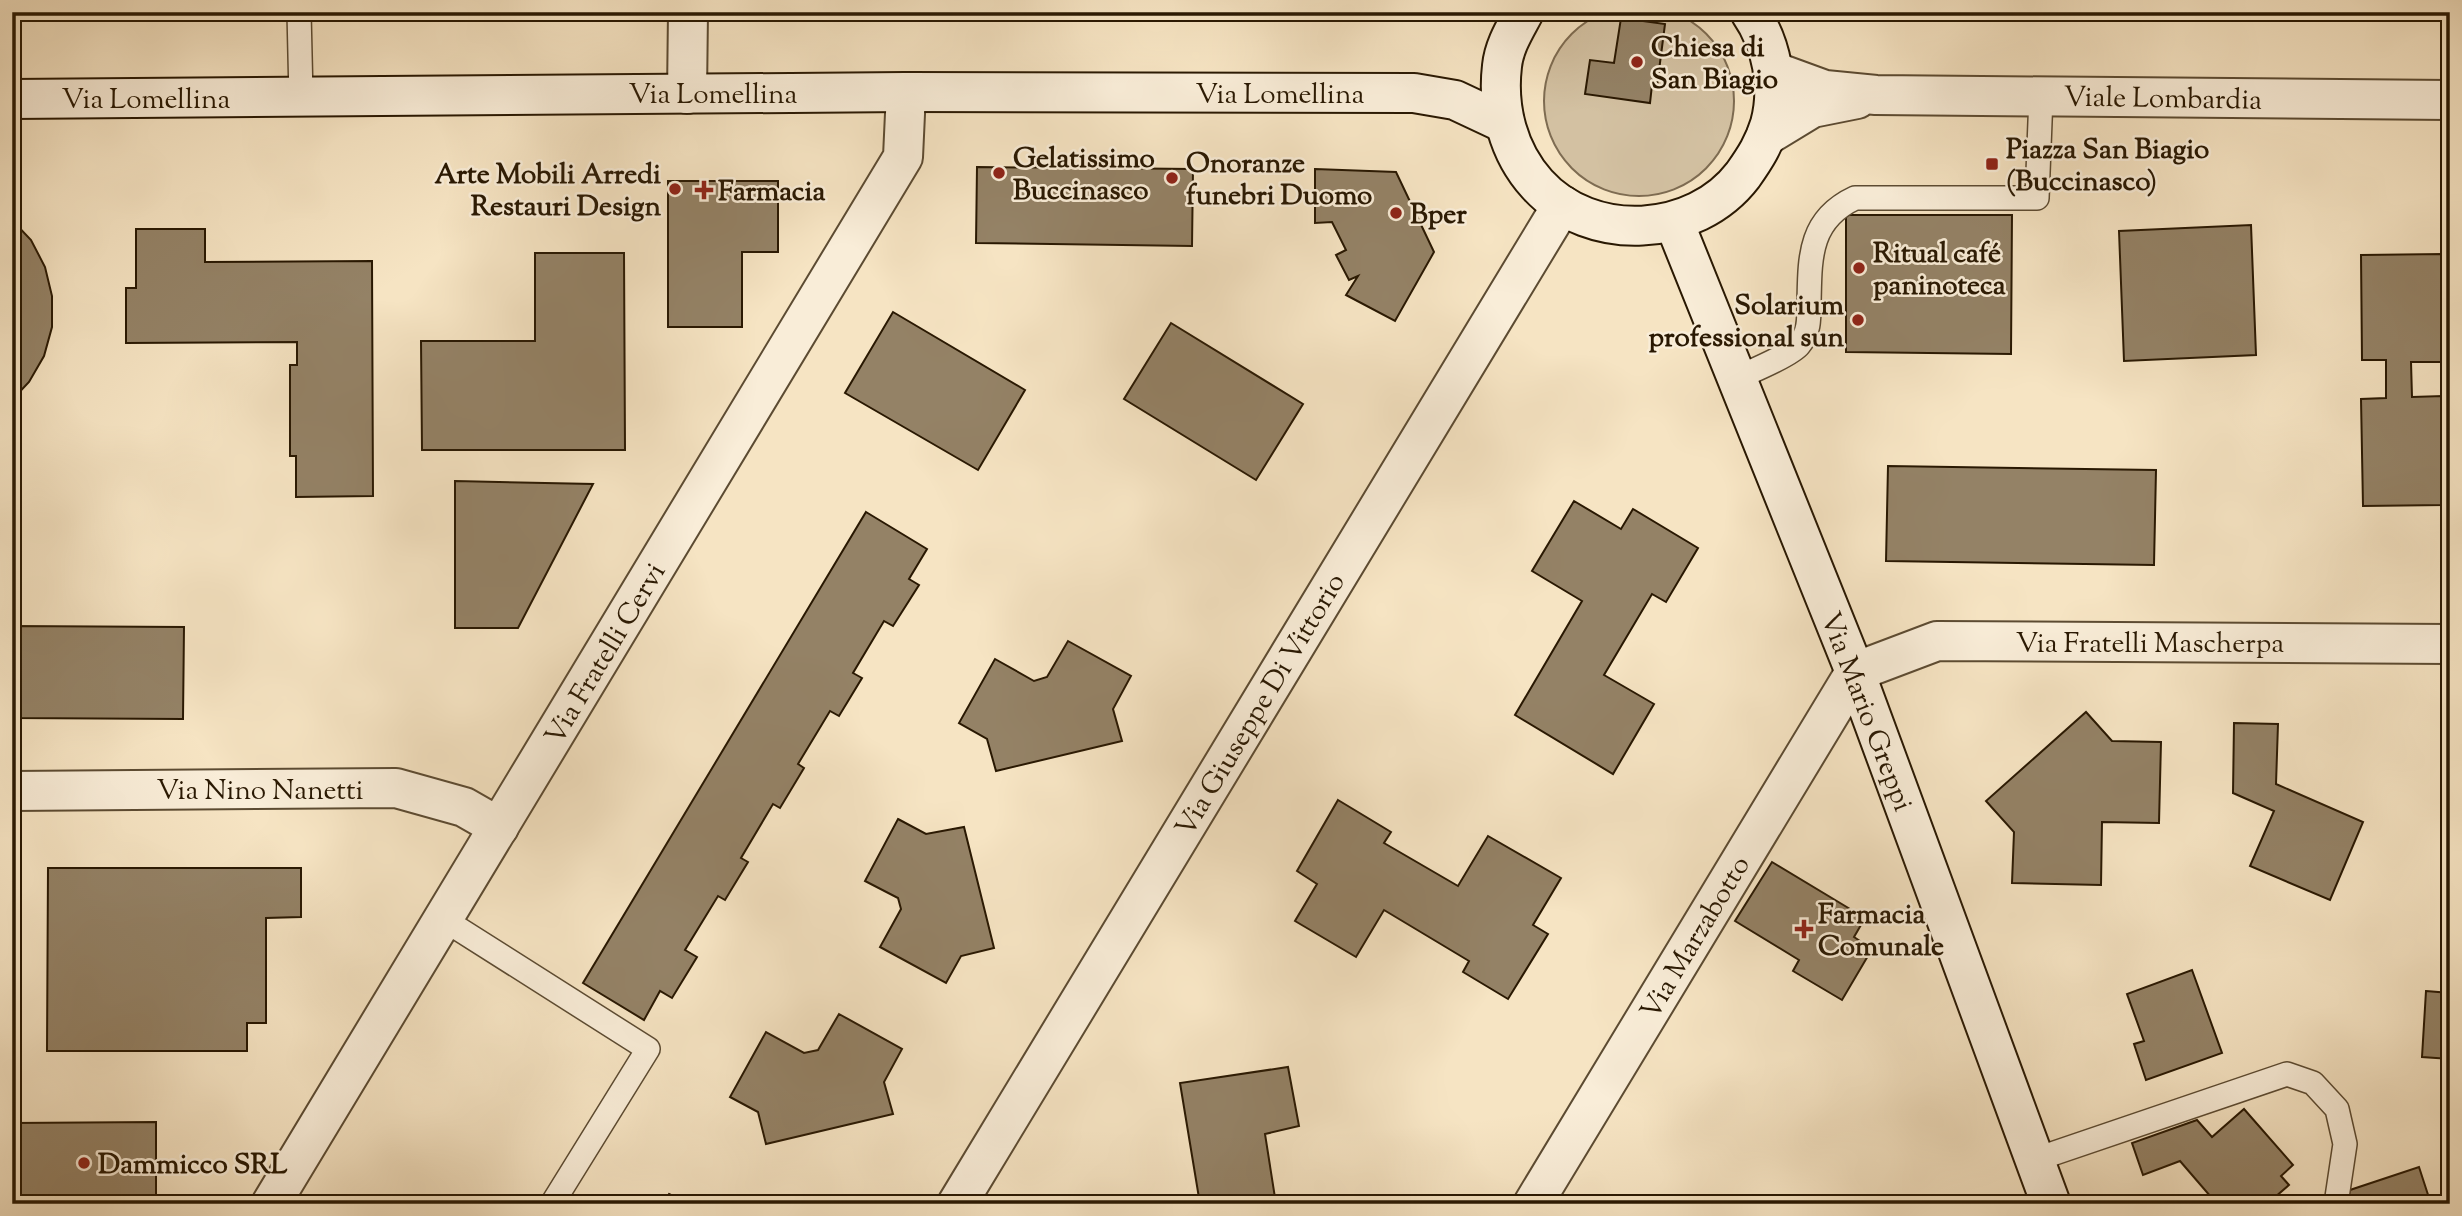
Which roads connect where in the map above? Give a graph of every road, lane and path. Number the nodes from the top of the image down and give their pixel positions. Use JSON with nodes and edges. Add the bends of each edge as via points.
{"nodes":[{"id":1,"x":299,"y":12,"type":"edge"},
{"id":2,"x":688,"y":12,"type":"edge"},
{"id":3,"x":1524,"y":12,"type":"edge"},
{"id":4,"x":1750,"y":12,"type":"edge"},
{"id":5,"x":1502,"y":64,"type":"junction"},
{"id":6,"x":1773,"y":71,"type":"junction"},
{"id":7,"x":906,"y":92,"type":"junction"},
{"id":8,"x":1414,"y":93,"type":"junction"},
{"id":9,"x":687,"y":94,"type":"junction"},
{"id":10,"x":1876,"y":95,"type":"junction"},
{"id":11,"x":2041,"y":96,"type":"junction"},
{"id":12,"x":301,"y":97,"type":"junction"},
{"id":13,"x":12,"y":99,"type":"edge"},
{"id":14,"x":2450,"y":100,"type":"edge"},
{"id":15,"x":1504,"y":123,"type":"junction"},
{"id":16,"x":1766,"y":136,"type":"junction"},
{"id":17,"x":1562,"y":205,"type":"junction"},
{"id":18,"x":1674,"y":222,"type":"junction"},
{"id":19,"x":1737,"y":378,"type":"junction"},
{"id":20,"x":2450,"y":644,"type":"edge"},
{"id":21,"x":1855,"y":672,"type":"junction"},
{"id":22,"x":12,"y":791,"type":"edge"},
{"id":23,"x":499,"y":827,"type":"junction"},
{"id":24,"x":443,"y":919,"type":"junction"},
{"id":25,"x":2034,"y":1160,"type":"junction"},
{"id":26,"x":284,"y":1199,"type":"edge"},
{"id":27,"x":552,"y":1204,"type":"edge"},
{"id":28,"x":957,"y":1204,"type":"edge"},
{"id":29,"x":1532,"y":1204,"type":"edge"},
{"id":30,"x":2050,"y":1204,"type":"edge"},
{"id":31,"x":2336,"y":1204,"type":"edge"}],
"edges":[{"from":1,"to":12,"type":"lane"},
{"from":2,"to":9,"type":"street"},
{"from":3,"to":5,"type":"street"},
{"from":4,"to":6,"type":"street","via":[[1768,47]]},
{"from":5,"to":8,"type":"street","name":"Via Lomellina","via":[[1447,86]]},
{"from":5,"to":15,"type":"street"},
{"from":6,"to":10,"type":"street","name":"Viale Lombardia","via":[[1825,90]]},
{"from":6,"to":16,"type":"street","via":[[1772,116]]},
{"from":7,"to":8,"type":"street","name":"Via Lomellina"},
{"from":7,"to":9,"type":"street","name":"Via Lomellina"},
{"from":7,"to":23,"type":"street","name":"Via Fratelli Cervi","via":[[903,157]]},
{"from":8,"to":15,"type":"street","name":"Via Lomellina","via":[[1455,100]]},
{"from":9,"to":12,"type":"street","name":"Via Lomellina"},
{"from":10,"to":11,"type":"street","name":"Viale Lombardia"},
{"from":10,"to":16,"type":"street","name":"Viale Lombardia","via":[[1812,108]]},
{"from":11,"to":14,"type":"street","name":"Viale Lombardia"},
{"from":11,"to":19,"type":"lane","via":[[2037,198],[1855,198],[1838,206],[1815,237],[1810,259],[1809,328],[1798,347]]},
{"from":12,"to":13,"type":"street","name":"Via Lomellina"},
{"from":15,"to":17,"type":"street","via":[[1511,145],[1537,184]]},
{"from":16,"to":18,"type":"street","via":[[1731,190],[1704,210]]},
{"from":17,"to":18,"type":"street","via":[[1596,221],[1634,227]]},
{"from":17,"to":28,"type":"street","name":"Via Giuseppe Di Vittorio"},
{"from":18,"to":19,"type":"street","name":"Via Mario Greppi"},
{"from":19,"to":21,"type":"street","name":"Via Mario Greppi"},
{"from":20,"to":21,"type":"street","name":"Via Fratelli Mascherpa","via":[[1937,641]]},
{"from":21,"to":25,"type":"street","name":"Via Mario Greppi"},
{"from":21,"to":29,"type":"street","name":"Via Marzabotto"},
{"from":22,"to":23,"type":"street","name":"Via Nino Nanetti","via":[[396,788],[464,807]]},
{"from":23,"to":24,"type":"street","name":"Via Fratelli Cervi"},
{"from":24,"to":26,"type":"street","name":"Via Fratelli Cervi"},
{"from":24,"to":27,"type":"lane","via":[[648,1049]]},
{"from":25,"to":30,"type":"street","name":"Via Mario Greppi"},
{"from":25,"to":31,"type":"lane","via":[[2287,1074],[2313,1083],[2337,1109],[2345,1144]]}]}
